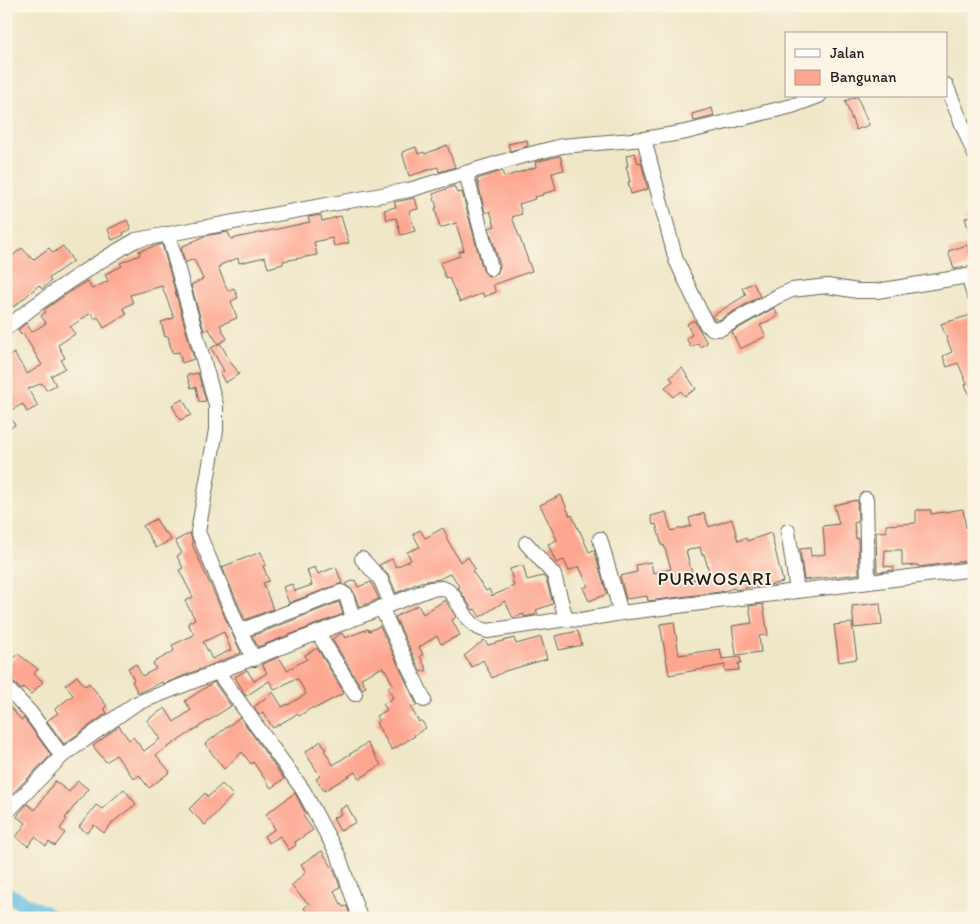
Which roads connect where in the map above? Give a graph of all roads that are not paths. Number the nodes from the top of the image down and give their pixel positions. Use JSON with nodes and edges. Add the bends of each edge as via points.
{"nodes":[{"id":1,"x":948,"y":90,"type":"edge"},
{"id":2,"x":814,"y":98,"type":"edge"},
{"id":3,"x":644,"y":139,"type":"junction"},
{"id":4,"x":974,"y":153,"type":"edge"},
{"id":5,"x":466,"y":173,"type":"junction"},
{"id":6,"x":168,"y":234,"type":"junction"},
{"id":7,"x":491,"y":268,"type":"dead end"},
{"id":8,"x":971,"y":275,"type":"edge"},
{"id":9,"x":974,"y":295,"type":"edge"},
{"id":10,"x":6,"y":328,"type":"edge"},
{"id":11,"x":866,"y":499,"type":"dead end"},
{"id":12,"x":788,"y":531,"type":"dead end"},
{"id":13,"x":600,"y":539,"type":"dead end"},
{"id":14,"x":526,"y":543,"type":"dead end"},
{"id":15,"x":362,"y":559,"type":"dead end"},
{"id":16,"x":974,"y":569,"type":"edge"},
{"id":17,"x":868,"y":582,"type":"junction"},
{"id":18,"x":797,"y":591,"type":"junction"},
{"id":19,"x":386,"y":605,"type":"junction"},
{"id":20,"x":621,"y":612,"type":"junction"},
{"id":21,"x":353,"y":618,"type":"junction"},
{"id":22,"x":566,"y":620,"type":"junction"},
{"id":23,"x":240,"y":631,"type":"junction"},
{"id":24,"x":318,"y":633,"type":"junction"},
{"id":25,"x":254,"y":658,"type":"junction"},
{"id":26,"x":218,"y":671,"type":"junction"},
{"id":27,"x":6,"y":687,"type":"edge"},
{"id":28,"x":356,"y":694,"type":"dead end"},
{"id":29,"x":424,"y":700,"type":"dead end"},
{"id":30,"x":62,"y":756,"type":"junction"},
{"id":31,"x":9,"y":810,"type":"dead end"},
{"id":32,"x":360,"y":918,"type":"edge"}],
"edges":[{"from":1,"to":4,"type":"street"},
{"from":2,"to":3,"type":"street","via":[[723,124]]},
{"from":3,"to":5,"type":"street","via":[[562,146]]},
{"from":3,"to":8,"type":"street","via":[[676,260],[706,324],[711,328],[722,328],[792,290],[827,286],[877,291]]},
{"from":5,"to":6,"type":"street","via":[[409,190]]},
{"from":5,"to":7,"type":"street"},
{"from":6,"to":10,"type":"street","via":[[136,240],[109,255]]},
{"from":6,"to":23,"type":"street","via":[[216,405],[216,430],[198,532]]},
{"from":8,"to":9,"type":"street"},
{"from":11,"to":17,"type":"street"},
{"from":12,"to":18,"type":"street"},
{"from":13,"to":20,"type":"street"},
{"from":14,"to":22,"type":"street","via":[[554,575]]},
{"from":15,"to":19,"type":"street","via":[[381,580]]},
{"from":16,"to":17,"type":"street"},
{"from":17,"to":18,"type":"street"},
{"from":18,"to":20,"type":"street"},
{"from":19,"to":21,"type":"street"},
{"from":19,"to":22,"type":"street","via":[[430,589],[443,588],[452,594],[472,625],[479,630],[488,632]]},
{"from":19,"to":29,"type":"street"},
{"from":20,"to":22,"type":"street"},
{"from":21,"to":23,"type":"street","via":[[342,592]]},
{"from":21,"to":24,"type":"street"},
{"from":23,"to":25,"type":"street"},
{"from":24,"to":25,"type":"street"},
{"from":24,"to":28,"type":"street"},
{"from":25,"to":26,"type":"street"},
{"from":26,"to":30,"type":"street","via":[[135,704]]},
{"from":26,"to":32,"type":"street","via":[[303,790],[340,857]]},
{"from":27,"to":30,"type":"street","via":[[30,712]]},
{"from":30,"to":31,"type":"street"}]}
